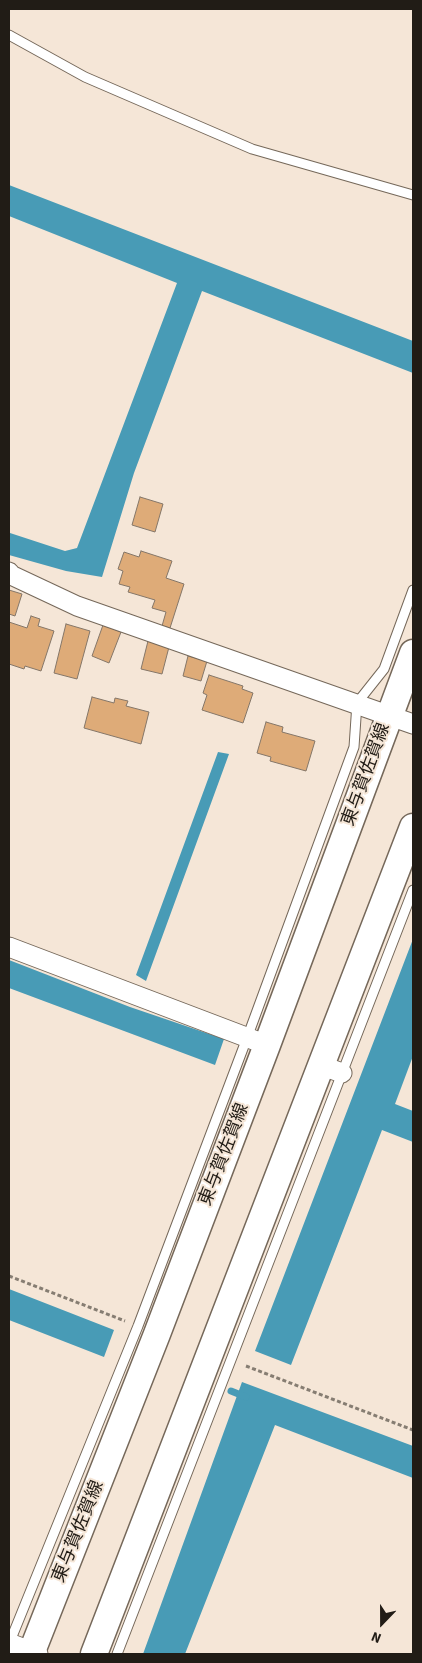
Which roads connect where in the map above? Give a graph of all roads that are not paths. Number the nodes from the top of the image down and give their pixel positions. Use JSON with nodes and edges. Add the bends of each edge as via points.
{"nodes":[{"id":1,"x":9,"y":35,"type":"edge"},
{"id":2,"x":413,"y":195,"type":"edge"},
{"id":3,"x":9,"y":572,"type":"edge"},
{"id":4,"x":413,"y":590,"type":"edge"},
{"id":5,"x":413,"y":652,"type":"edge"},
{"id":6,"x":357,"y":703,"type":"junction"},
{"id":7,"x":389,"y":715,"type":"junction"},
{"id":8,"x":413,"y":724,"type":"edge"},
{"id":9,"x":413,"y":827,"type":"edge"},
{"id":10,"x":413,"y":890,"type":"edge"},
{"id":11,"x":9,"y":947,"type":"edge"},
{"id":12,"x":257,"y":1041,"type":"junction"},
{"id":13,"x":331,"y":1069,"type":"junction"},
{"id":14,"x":21,"y":1648,"type":"edge"},
{"id":15,"x":94,"y":1654,"type":"edge"},
{"id":16,"x":118,"y":1654,"type":"edge"}],
"edges":[{"from":1,"to":2,"type":"lane","via":[[85,77],[252,149]]},
{"from":3,"to":6,"type":"street","via":[[77,606]]},
{"from":4,"to":6,"type":"lane","via":[[384,669]]},
{"from":5,"to":7,"type":"main road","name":"東与賀佐賀線"},
{"from":6,"to":7,"type":"street"},
{"from":6,"to":12,"type":"lane","via":[[354,747]]},
{"from":7,"to":8,"type":"street"},
{"from":7,"to":12,"type":"main road","name":"東与賀佐賀線"},
{"from":9,"to":13,"type":"main road"},
{"from":10,"to":13,"type":"lane"},
{"from":11,"to":12,"type":"street"},
{"from":12,"to":14,"type":"lane","via":[[138,1326]]},
{"from":12,"to":14,"type":"main road","name":"東与賀佐賀線","via":[[157,1334]]},
{"from":13,"to":15,"type":"main road"},
{"from":13,"to":16,"type":"lane","via":[[232,1360]]}]}
